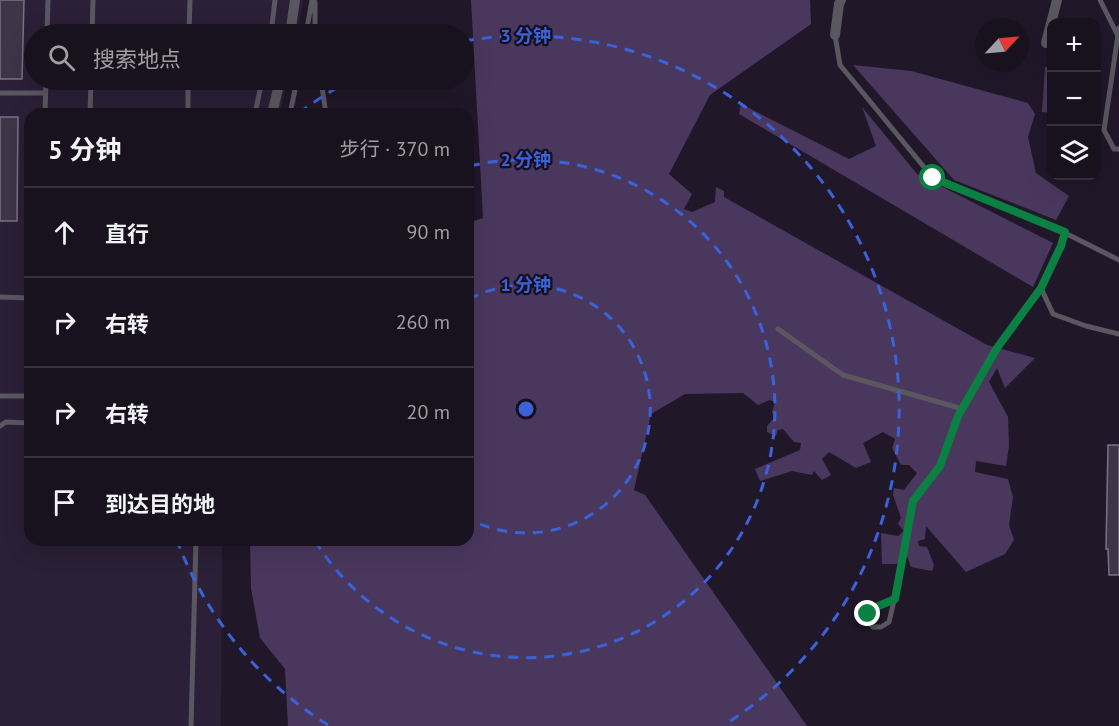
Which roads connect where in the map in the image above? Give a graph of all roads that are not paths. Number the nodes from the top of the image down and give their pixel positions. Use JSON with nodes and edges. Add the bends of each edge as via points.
{"nodes":[{"id":1,"x":48,"y":0,"type":"edge"},
{"id":2,"x":93,"y":0,"type":"edge"},
{"id":3,"x":190,"y":0,"type":"edge"},
{"id":4,"x":274,"y":0,"type":"edge"},
{"id":5,"x":295,"y":0,"type":"edge"},
{"id":6,"x":314,"y":0,"type":"edge"},
{"id":7,"x":841,"y":0,"type":"edge"},
{"id":8,"x":1057,"y":0,"type":"edge"},
{"id":9,"x":1100,"y":0,"type":"edge"},
{"id":10,"x":47,"y":24,"type":"edge"},
{"id":11,"x":92,"y":24,"type":"edge"},
{"id":12,"x":189,"y":24,"type":"edge"},
{"id":13,"x":273,"y":24,"type":"edge"},
{"id":14,"x":292,"y":24,"type":"edge"},
{"id":15,"x":308,"y":24,"type":"edge"},
{"id":16,"x":315,"y":24,"type":"edge"},
{"id":17,"x":1119,"y":28,"type":"edge"},
{"id":18,"x":835,"y":35,"type":"joint"},
{"id":19,"x":1118,"y":36,"type":"edge"},
{"id":20,"x":1046,"y":43,"type":"dead end"},
{"id":21,"x":45,"y":90,"type":"edge"},
{"id":22,"x":91,"y":90,"type":"edge"},
{"id":23,"x":188,"y":90,"type":"edge"},
{"id":24,"x":260,"y":90,"type":"edge"},
{"id":25,"x":278,"y":90,"type":"edge"},
{"id":26,"x":295,"y":90,"type":"edge"},
{"id":27,"x":323,"y":90,"type":"edge"},
{"id":28,"x":0,"y":93,"type":"edge"},
{"id":29,"x":45,"y":93,"type":"junction"},
{"id":30,"x":45,"y":108,"type":"edge"},
{"id":31,"x":90,"y":108,"type":"edge"},
{"id":32,"x":188,"y":108,"type":"edge"},
{"id":33,"x":256,"y":108,"type":"edge"},
{"id":34,"x":273,"y":108,"type":"edge"},
{"id":35,"x":291,"y":108,"type":"edge"},
{"id":36,"x":326,"y":108,"type":"edge"},
{"id":37,"x":1119,"y":149,"type":"edge"},
{"id":38,"x":1065,"y":232,"type":"junction"},
{"id":39,"x":1119,"y":260,"type":"edge"},
{"id":40,"x":1041,"y":288,"type":"junction"},
{"id":41,"x":0,"y":297,"type":"edge"},
{"id":42,"x":24,"y":298,"type":"edge"},
{"id":43,"x":778,"y":329,"type":"dead end"},
{"id":44,"x":1119,"y":334,"type":"edge"},
{"id":45,"x":0,"y":396,"type":"edge"},
{"id":46,"x":24,"y":396,"type":"edge"},
{"id":47,"x":963,"y":409,"type":"junction"},
{"id":48,"x":24,"y":423,"type":"edge"},
{"id":49,"x":0,"y":426,"type":"edge"},
{"id":50,"x":196,"y":546,"type":"edge"},
{"id":51,"x":895,"y":599,"type":"junction"},
{"id":52,"x":191,"y":726,"type":"edge"}],
"edges":[{"from":1,"to":10,"type":"lane"},
{"from":2,"to":11,"type":"lane"},
{"from":3,"to":12,"type":"lane"},
{"from":4,"to":13,"type":"lane"},
{"from":5,"to":14,"type":"street"},
{"from":6,"to":15,"type":"lane"},
{"from":6,"to":16,"type":"lane"},
{"from":7,"to":18,"type":"street"},
{"from":8,"to":20,"type":"street"},
{"from":9,"to":19,"type":"lane"},
{"from":17,"to":19,"type":"lane"},
{"from":18,"to":38,"type":"lane","via":[[840,65],[933,178]]},
{"from":19,"to":37,"type":"lane","via":[[1104,130],[1113,149]]},
{"from":21,"to":29,"type":"lane"},
{"from":22,"to":31,"type":"lane"},
{"from":23,"to":32,"type":"lane"},
{"from":24,"to":33,"type":"lane"},
{"from":25,"to":34,"type":"street"},
{"from":26,"to":35,"type":"lane"},
{"from":27,"to":36,"type":"lane"},
{"from":28,"to":29,"type":"lane"},
{"from":29,"to":30,"type":"lane"},
{"from":38,"to":39,"type":"lane"},
{"from":38,"to":40,"type":"lane"},
{"from":40,"to":44,"type":"lane","via":[[1053,314]]},
{"from":40,"to":47,"type":"lane","via":[[997,348]]},
{"from":41,"to":42,"type":"lane"},
{"from":43,"to":47,"type":"lane","via":[[843,375]]},
{"from":45,"to":46,"type":"lane"},
{"from":47,"to":51,"type":"lane","via":[[940,466],[913,501]]},
{"from":48,"to":49,"type":"lane","via":[[6,422]]},
{"from":50,"to":52,"type":"lane"},
{"from":51,"to":51,"type":"lane","via":[[889,622],[873,627],[868,614]]}]}
